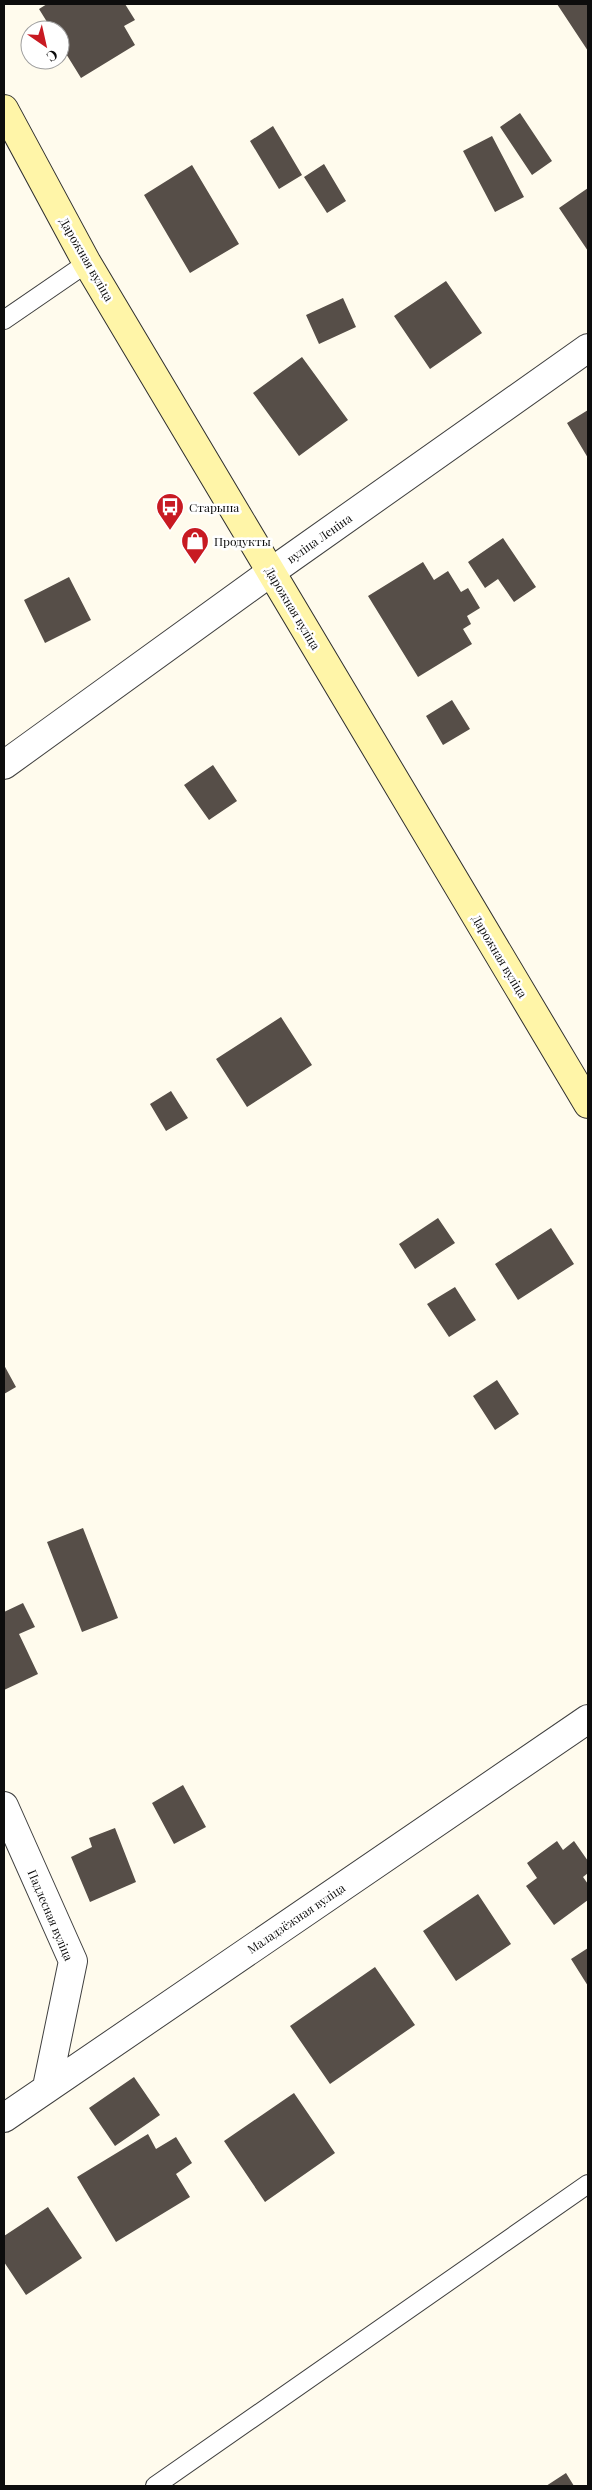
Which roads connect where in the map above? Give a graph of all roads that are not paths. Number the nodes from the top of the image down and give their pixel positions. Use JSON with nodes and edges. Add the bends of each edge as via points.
{"nodes":[{"id":1,"x":4,"y":109,"type":"edge"},
{"id":2,"x":87,"y":263,"type":"junction"},
{"id":3,"x":4,"y":320,"type":"edge"},
{"id":4,"x":588,"y":348,"type":"edge"},
{"id":5,"x":271,"y":572,"type":"junction"},
{"id":6,"x":4,"y":765,"type":"edge"},
{"id":7,"x":588,"y":1104,"type":"edge"},
{"id":8,"x":588,"y":1719,"type":"edge"},
{"id":9,"x":4,"y":1806,"type":"edge"},
{"id":10,"x":47,"y":2087,"type":"junction"},
{"id":11,"x":4,"y":2118,"type":"edge"},
{"id":12,"x":588,"y":2184,"type":"edge"},
{"id":13,"x":155,"y":2486,"type":"edge"}],
"edges":[{"from":1,"to":2,"type":"main road","name":"Дарожная вуліца"},
{"from":2,"to":3,"type":"lane"},
{"from":2,"to":5,"type":"main road","name":"Дарожная вуліца"},
{"from":4,"to":5,"type":"street","name":"вуліца Леніна"},
{"from":5,"to":6,"type":"street","name":"вуліца Леніна"},
{"from":5,"to":7,"type":"main road","name":"Дарожная вуліца"},
{"from":8,"to":10,"type":"street","name":"Маладзёжная вуліца"},
{"from":9,"to":10,"type":"street","name":"Падлесная вуліца","via":[[73,1961]]},
{"from":10,"to":11,"type":"street","name":"Маладзёжная вуліца"},
{"from":12,"to":13,"type":"lane"}]}
